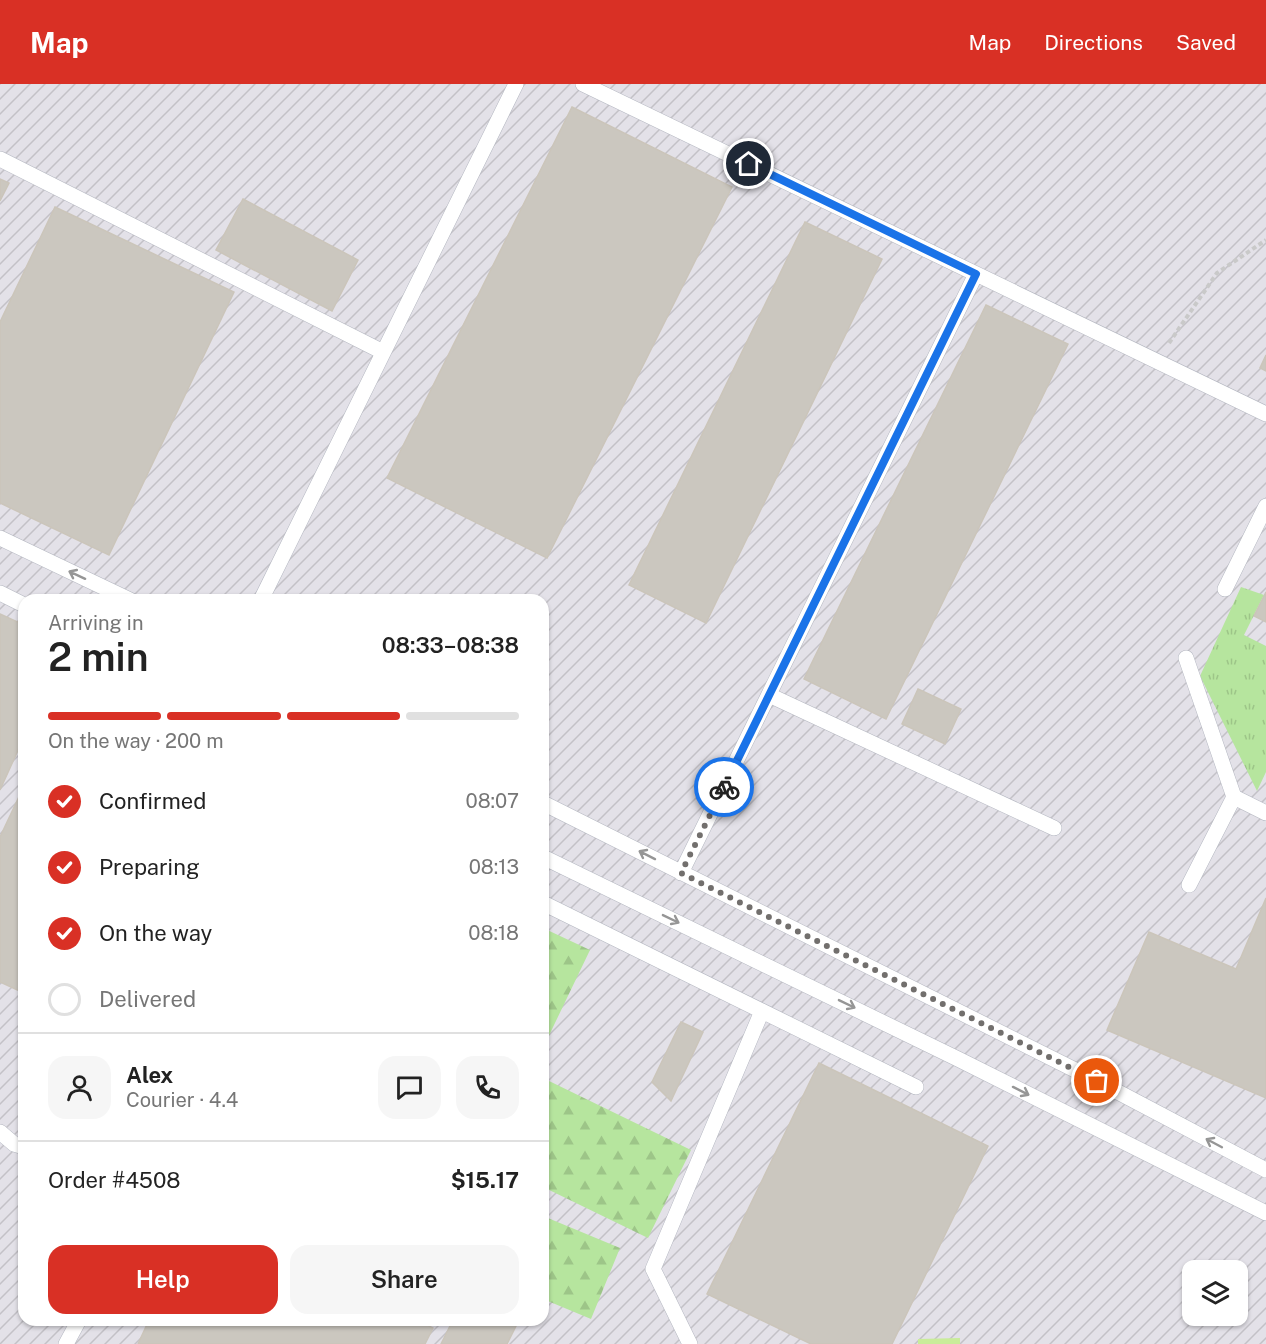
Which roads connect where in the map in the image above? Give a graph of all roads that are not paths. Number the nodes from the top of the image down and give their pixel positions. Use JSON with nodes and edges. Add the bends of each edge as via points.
{"nodes":[{"id":1,"x":516,"y":84,"type":"edge"},
{"id":2,"x":583,"y":84,"type":"edge"},
{"id":3,"x":0,"y":159,"type":"edge"},
{"id":4,"x":976,"y":274,"type":"junction"},
{"id":5,"x":383,"y":352,"type":"junction"},
{"id":6,"x":1266,"y":414,"type":"edge"},
{"id":7,"x":1266,"y":506,"type":"edge"},
{"id":8,"x":0,"y":538,"type":"edge"},
{"id":9,"x":1225,"y":589,"type":"dead end"},
{"id":10,"x":0,"y":593,"type":"edge"},
{"id":11,"x":117,"y":594,"type":"edge"},
{"id":12,"x":264,"y":594,"type":"edge"},
{"id":13,"x":18,"y":602,"type":"edge"},
{"id":14,"x":1186,"y":658,"type":"dead end"},
{"id":15,"x":769,"y":695,"type":"junction"},
{"id":16,"x":1234,"y":797,"type":"junction"},
{"id":17,"x":549,"y":806,"type":"edge"},
{"id":18,"x":1266,"y":813,"type":"edge"},
{"id":19,"x":1054,"y":828,"type":"dead end"},
{"id":20,"x":549,"y":860,"type":"edge"},
{"id":21,"x":681,"y":873,"type":"junction"},
{"id":22,"x":1189,"y":885,"type":"dead end"},
{"id":23,"x":549,"y":906,"type":"edge"},
{"id":24,"x":762,"y":1011,"type":"junction"},
{"id":25,"x":916,"y":1087,"type":"dead end"},
{"id":26,"x":0,"y":1132,"type":"edge"},
{"id":27,"x":18,"y":1146,"type":"edge"},
{"id":28,"x":1266,"y":1170,"type":"edge"},
{"id":29,"x":1266,"y":1214,"type":"edge"},
{"id":30,"x":76,"y":1326,"type":"edge"},
{"id":31,"x":66,"y":1344,"type":"edge"},
{"id":32,"x":690,"y":1344,"type":"edge"}],
"edges":[{"from":1,"to":5,"type":"lane"},
{"from":2,"to":4,"type":"lane"},
{"from":3,"to":5,"type":"lane"},
{"from":4,"to":6,"type":"lane"},
{"from":4,"to":15,"type":"lane"},
{"from":5,"to":12,"type":"lane"},
{"from":7,"to":9,"type":"lane"},
{"from":11,"to":8,"type":"lane","one_way":true},
{"from":10,"to":13,"type":"lane"},
{"from":14,"to":16,"type":"lane"},
{"from":15,"to":19,"type":"lane"},
{"from":15,"to":21,"type":"lane"},
{"from":16,"to":18,"type":"lane"},
{"from":16,"to":22,"type":"lane"},
{"from":21,"to":17,"type":"lane","one_way":true},
{"from":20,"to":29,"type":"lane","one_way":true},
{"from":28,"to":21,"type":"lane","one_way":true},
{"from":23,"to":24,"type":"lane"},
{"from":24,"to":25,"type":"lane"},
{"from":24,"to":32,"type":"lane","via":[[653,1269]]},
{"from":26,"to":27,"type":"lane"},
{"from":30,"to":31,"type":"lane"}]}
